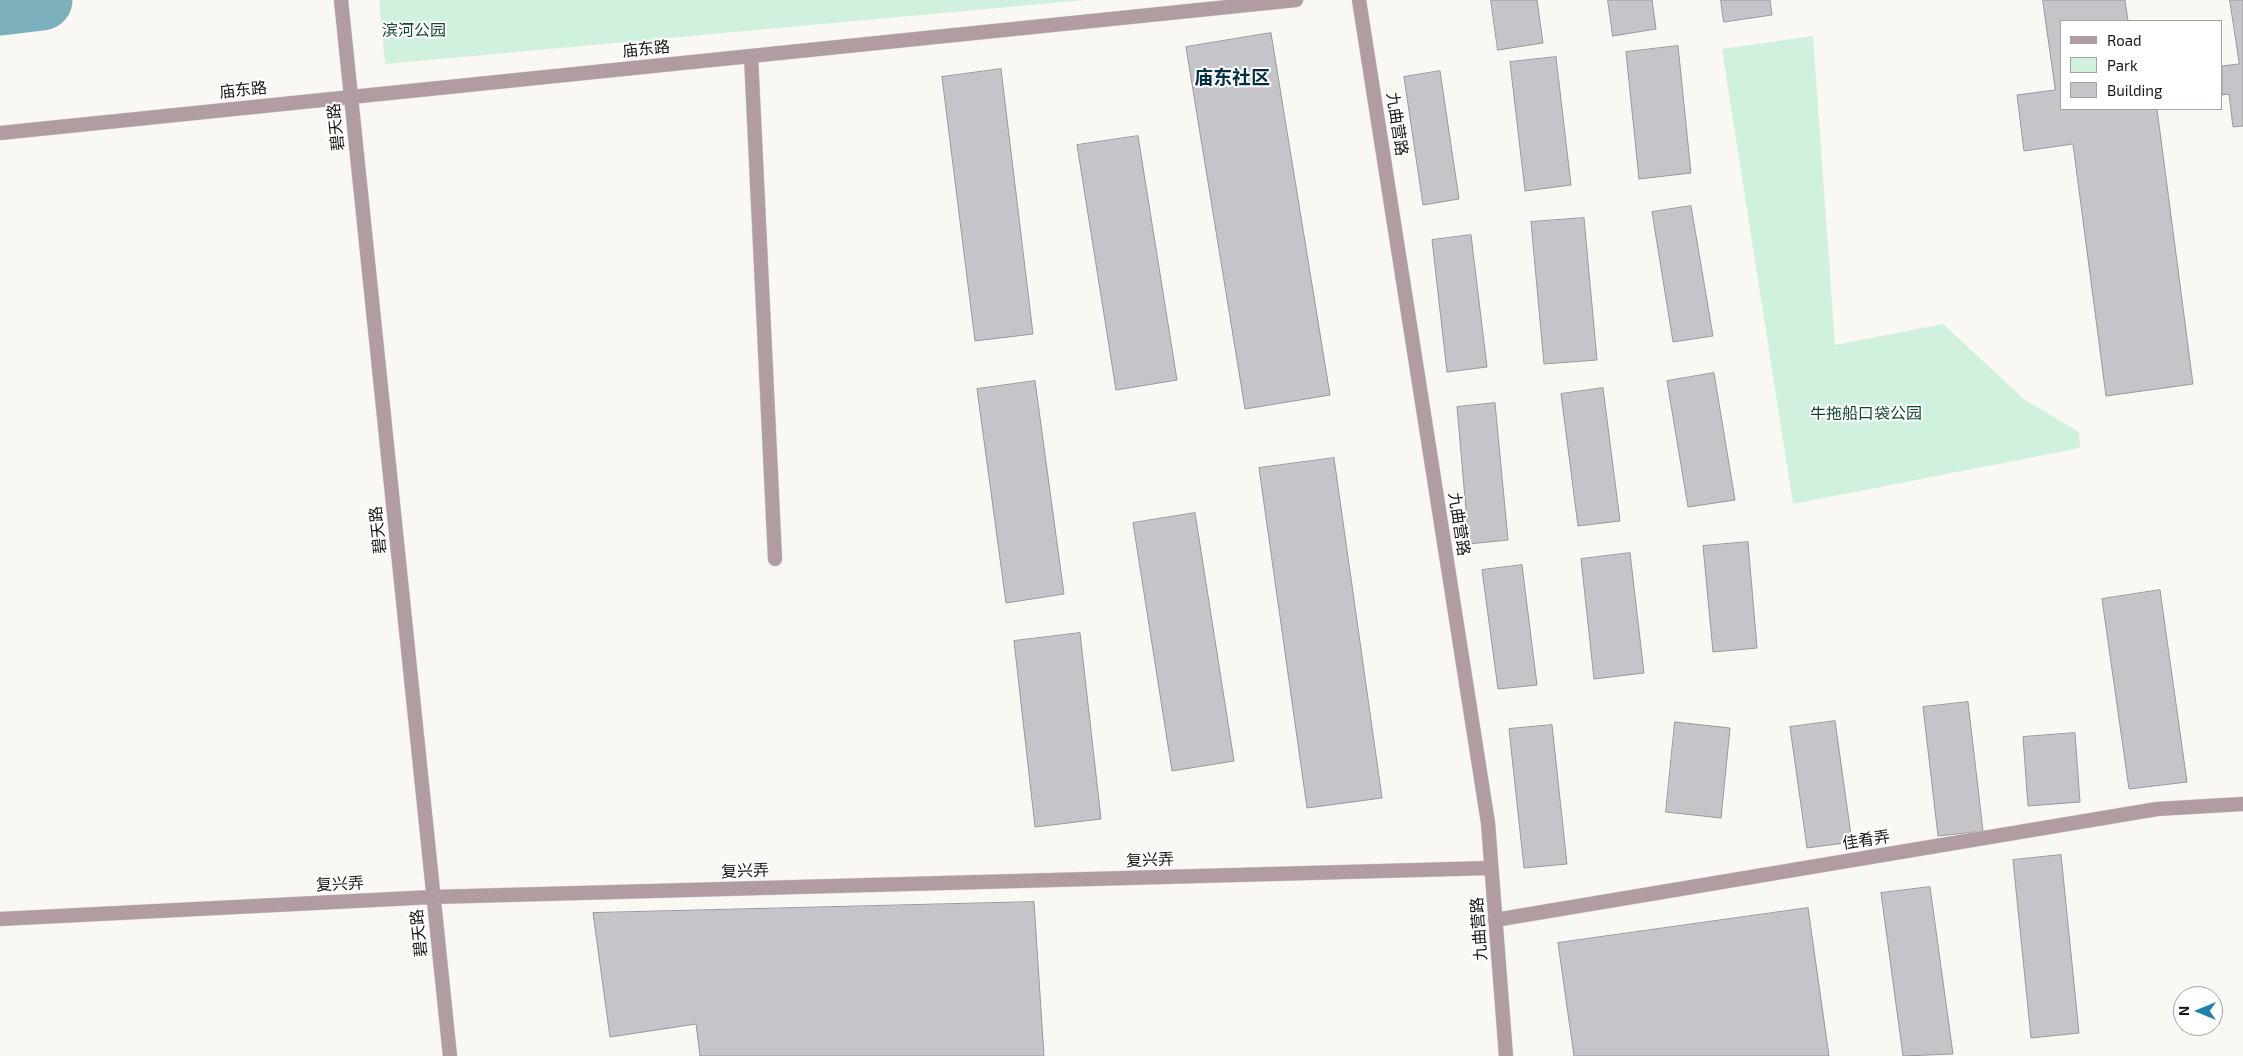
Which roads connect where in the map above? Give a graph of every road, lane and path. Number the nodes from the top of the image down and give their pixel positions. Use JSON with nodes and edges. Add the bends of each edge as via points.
{"nodes":[{"id":1,"x":341,"y":0,"type":"edge"},
{"id":2,"x":1296,"y":0,"type":"edge"},
{"id":3,"x":1360,"y":0,"type":"edge"},
{"id":4,"x":751,"y":56,"type":"junction"},
{"id":5,"x":351,"y":96,"type":"junction"},
{"id":6,"x":0,"y":133,"type":"edge"},
{"id":7,"x":775,"y":559,"type":"dead end"},
{"id":8,"x":2243,"y":804,"type":"edge"},
{"id":9,"x":1491,"y":868,"type":"junction"},
{"id":10,"x":433,"y":897,"type":"junction"},
{"id":11,"x":0,"y":919,"type":"edge"},
{"id":12,"x":1495,"y":920,"type":"junction"},
{"id":13,"x":450,"y":1056,"type":"edge"},
{"id":14,"x":1506,"y":1056,"type":"edge"}],
"edges":[{"from":1,"to":5,"type":"street","name":"碧天路"},
{"from":2,"to":4,"type":"street","name":"庙东路"},
{"from":3,"to":9,"type":"street","name":"九曲营路","via":[[1488,823]]},
{"from":4,"to":5,"type":"street","name":"庙东路"},
{"from":4,"to":7,"type":"street"},
{"from":5,"to":6,"type":"street","name":"庙东路"},
{"from":5,"to":10,"type":"street","name":"碧天路"},
{"from":8,"to":12,"type":"street","name":"佳肴弄","via":[[2157,809]]},
{"from":9,"to":10,"type":"street","name":"复兴弄"},
{"from":9,"to":12,"type":"street","name":"九曲营路"},
{"from":10,"to":11,"type":"street","name":"复兴弄"},
{"from":10,"to":13,"type":"street","name":"碧天路"},
{"from":12,"to":14,"type":"street","name":"九曲营路"}]}
